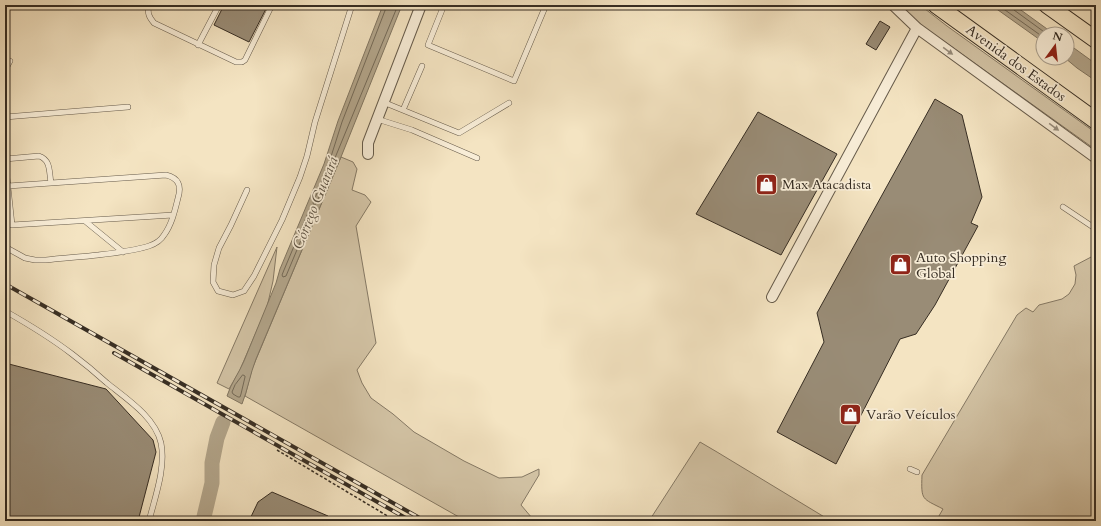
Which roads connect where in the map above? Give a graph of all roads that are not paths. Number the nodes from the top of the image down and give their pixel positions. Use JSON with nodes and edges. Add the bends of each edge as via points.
{"nodes":[{"id":1,"x":149,"y":5,"type":"edge"},
{"id":2,"x":219,"y":5,"type":"edge"},
{"id":3,"x":272,"y":5,"type":"edge"},
{"id":4,"x":352,"y":5,"type":"edge"},
{"id":5,"x":421,"y":5,"type":"edge"},
{"id":6,"x":444,"y":5,"type":"edge"},
{"id":7,"x":546,"y":5,"type":"edge"},
{"id":8,"x":892,"y":5,"type":"edge"},
{"id":9,"x":936,"y":5,"type":"edge"},
{"id":10,"x":1047,"y":5,"type":"edge"},
{"id":11,"x":917,"y":28,"type":"junction"},
{"id":12,"x":1096,"y":40,"type":"edge"},
{"id":13,"x":198,"y":45,"type":"junction"},
{"id":14,"x":10,"y":61,"type":"dead end"},
{"id":15,"x":422,"y":66,"type":"dead end"},
{"id":16,"x":5,"y":70,"type":"edge"},
{"id":17,"x":383,"y":102,"type":"junction"},
{"id":18,"x":509,"y":103,"type":"dead end"},
{"id":19,"x":128,"y":107,"type":"dead end"},
{"id":20,"x":403,"y":110,"type":"junction"},
{"id":21,"x":5,"y":118,"type":"edge"},
{"id":22,"x":377,"y":119,"type":"junction"},
{"id":23,"x":1096,"y":121,"type":"edge"},
{"id":24,"x":368,"y":154,"type":"dead end"},
{"id":25,"x":477,"y":158,"type":"dead end"},
{"id":26,"x":1096,"y":158,"type":"edge"},
{"id":27,"x":5,"y":159,"type":"edge"},
{"id":28,"x":51,"y":183,"type":"junction"},
{"id":29,"x":8,"y":186,"type":"junction"},
{"id":30,"x":247,"y":190,"type":"dead end"},
{"id":31,"x":1063,"y":207,"type":"dead end"},
{"id":32,"x":173,"y":215,"type":"junction"},
{"id":33,"x":85,"y":220,"type":"junction"},
{"id":34,"x":5,"y":224,"type":"edge"},
{"id":35,"x":12,"y":225,"type":"junction"},
{"id":36,"x":1096,"y":229,"type":"edge"},
{"id":37,"x":5,"y":247,"type":"edge"},
{"id":38,"x":123,"y":252,"type":"junction"},
{"id":39,"x":772,"y":296,"type":"dead end"},
{"id":40,"x":5,"y":311,"type":"edge"},
{"id":41,"x":910,"y":469,"type":"dead end"},
{"id":42,"x":917,"y":472,"type":"dead end"},
{"id":43,"x":148,"y":521,"type":"edge"}],
"edges":[{"from":1,"to":13,"type":"lane","via":[[148,14],[154,23]]},
{"from":2,"to":13,"type":"lane"},
{"from":3,"to":13,"type":"lane","via":[[242,62],[236,62]]},
{"from":4,"to":30,"type":"lane","via":[[315,122],[307,156],[282,220],[244,291],[233,294],[218,291],[213,282],[214,265],[219,248]]},
{"from":5,"to":17,"type":"street"},
{"from":6,"to":7,"type":"lane","via":[[428,45],[514,82]]},
{"from":8,"to":11,"type":"street"},
{"from":9,"to":23,"type":"highway","name":"Avenida dos Estados"},
{"from":10,"to":12,"type":"highway"},
{"from":11,"to":26,"type":"street","one_way":true},
{"from":11,"to":39,"type":"street"},
{"from":14,"to":16,"type":"lane"},
{"from":15,"to":20,"type":"lane"},
{"from":17,"to":20,"type":"lane"},
{"from":17,"to":22,"type":"street"},
{"from":18,"to":20,"type":"lane","via":[[459,133]]},
{"from":19,"to":21,"type":"lane"},
{"from":22,"to":24,"type":"street","via":[[368,143]]},
{"from":22,"to":25,"type":"lane","via":[[412,130]]},
{"from":27,"to":28,"type":"lane","via":[[39,156],[43,158],[48,163]]},
{"from":27,"to":29,"type":"lane"},
{"from":28,"to":29,"type":"lane"},
{"from":28,"to":32,"type":"lane","via":[[166,175],[177,181],[180,188]]},
{"from":29,"to":35,"type":"lane"},
{"from":31,"to":36,"type":"lane"},
{"from":32,"to":33,"type":"lane"},
{"from":32,"to":38,"type":"lane","via":[[164,236],[157,242]]},
{"from":33,"to":35,"type":"lane"},
{"from":33,"to":38,"type":"lane"},
{"from":34,"to":35,"type":"lane"},
{"from":37,"to":38,"type":"lane","via":[[25,258],[35,260]]},
{"from":40,"to":43,"type":"lane","via":[[73,354],[138,408],[152,423],[163,458]]},
{"from":41,"to":42,"type":"lane"}]}
